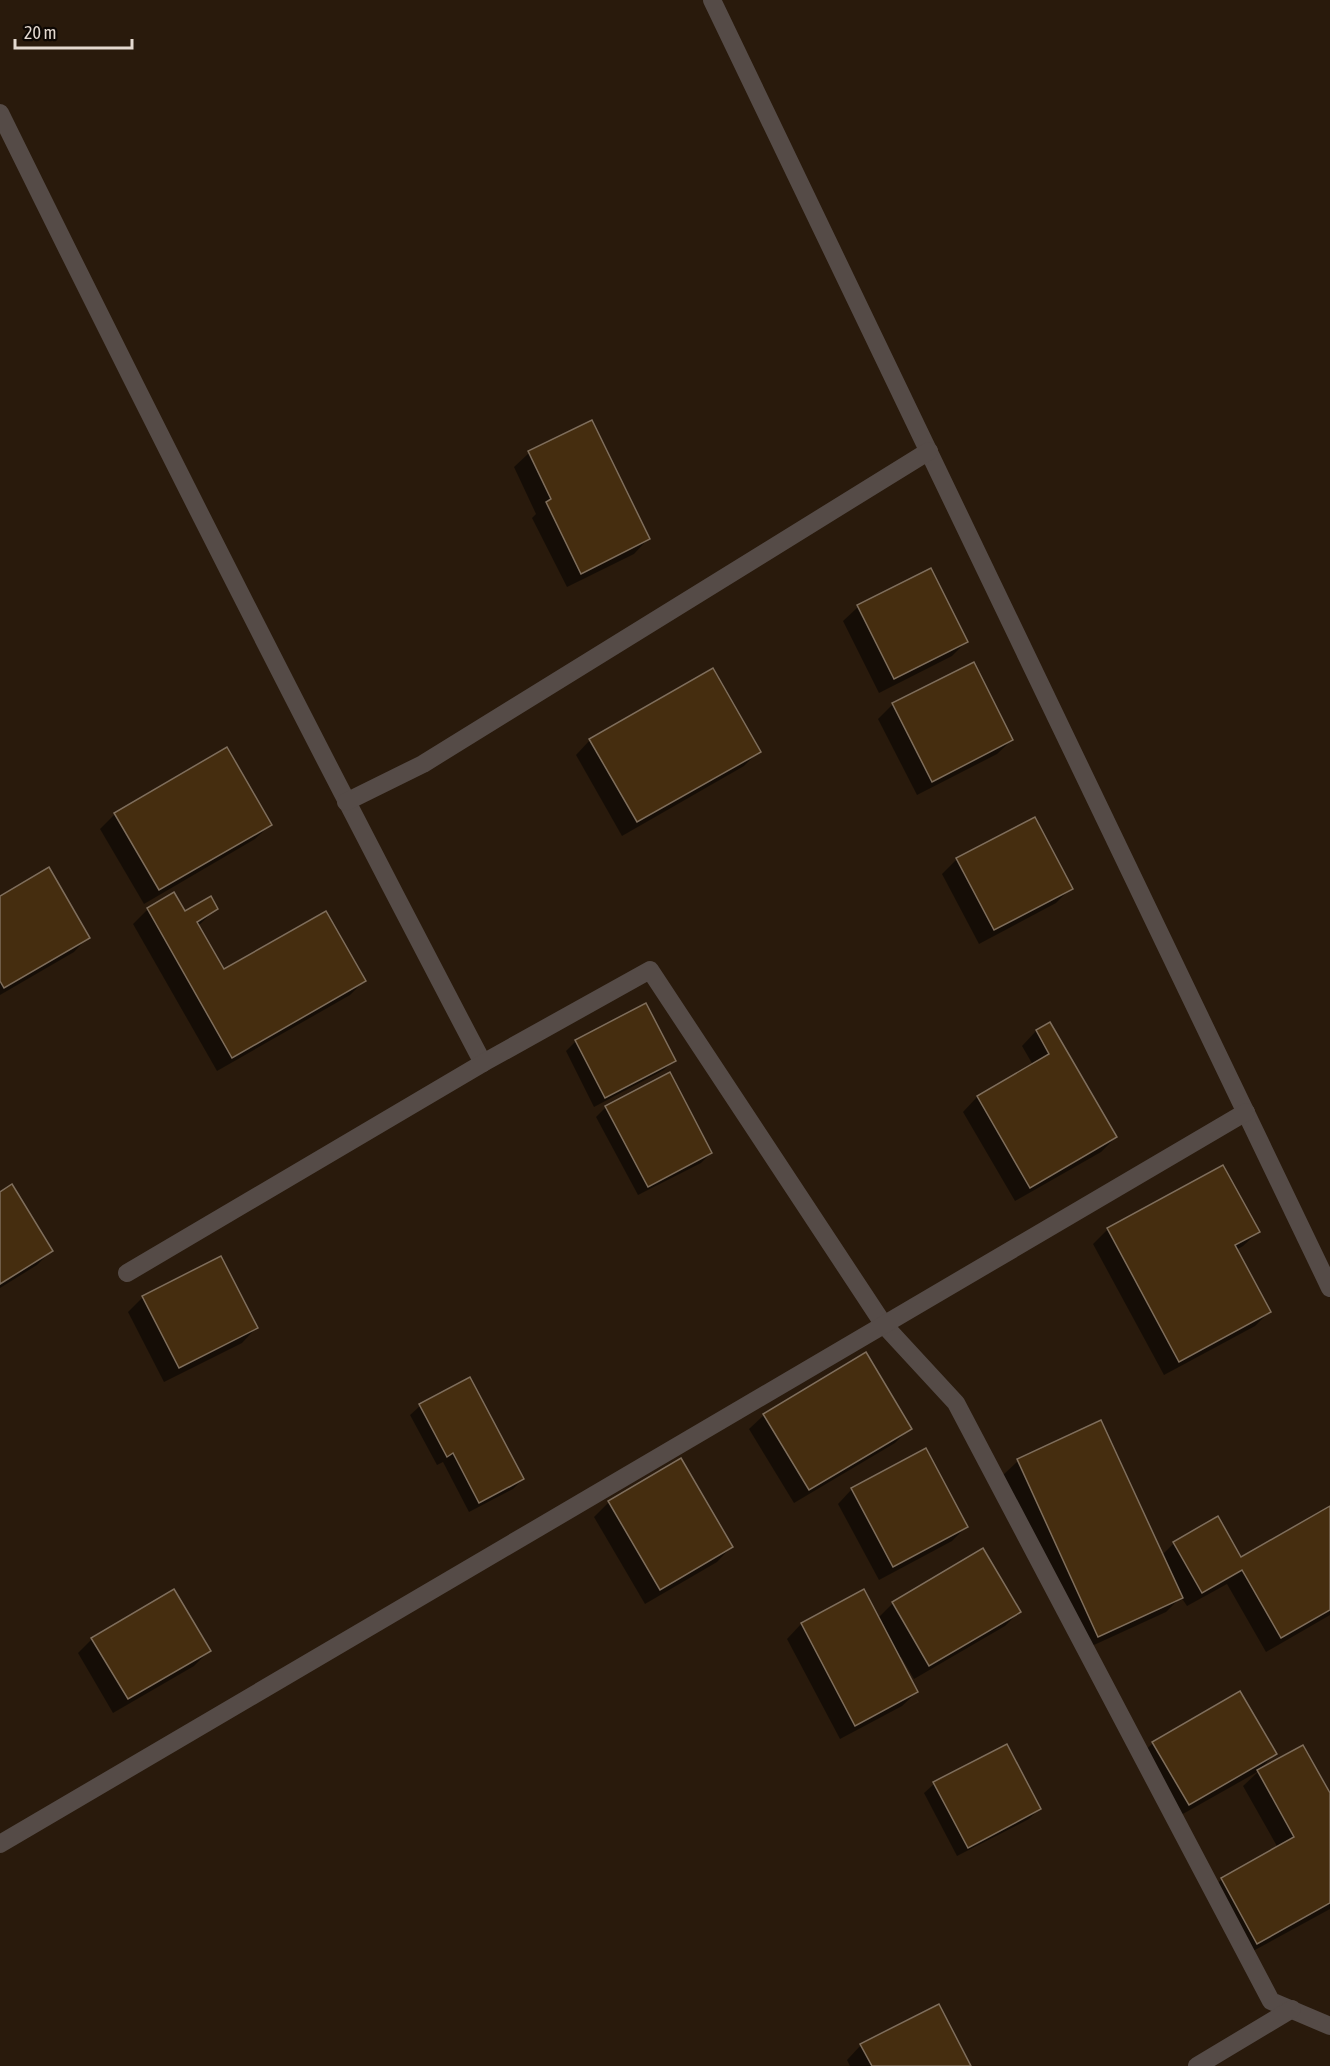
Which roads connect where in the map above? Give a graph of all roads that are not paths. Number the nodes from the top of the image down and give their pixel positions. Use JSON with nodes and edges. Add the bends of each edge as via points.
{"nodes":[{"id":1,"x":712,"y":0,"type":"edge"},
{"id":2,"x":0,"y":113,"type":"edge"},
{"id":3,"x":929,"y":451,"type":"junction"},
{"id":4,"x":346,"y":802,"type":"junction"},
{"id":5,"x":483,"y":1063,"type":"junction"},
{"id":6,"x":1246,"y":1112,"type":"junction"},
{"id":7,"x":127,"y":1273,"type":"dead end"},
{"id":8,"x":1330,"y":1288,"type":"edge"},
{"id":9,"x":884,"y":1325,"type":"junction"},
{"id":10,"x":0,"y":1844,"type":"edge"},
{"id":11,"x":1292,"y":2009,"type":"junction"},
{"id":12,"x":1330,"y":2026,"type":"edge"},
{"id":13,"x":1197,"y":2066,"type":"edge"}],
"edges":[{"from":1,"to":3,"type":"street"},
{"from":2,"to":4,"type":"street"},
{"from":3,"to":4,"type":"street","via":[[423,764]]},
{"from":3,"to":6,"type":"street"},
{"from":4,"to":5,"type":"street"},
{"from":5,"to":7,"type":"street"},
{"from":5,"to":9,"type":"street","via":[[650,970]]},
{"from":6,"to":8,"type":"street"},
{"from":6,"to":9,"type":"street"},
{"from":9,"to":10,"type":"street"},
{"from":9,"to":11,"type":"street","via":[[956,1403],[1271,2001]]},
{"from":11,"to":12,"type":"street"},
{"from":11,"to":13,"type":"street"}]}
